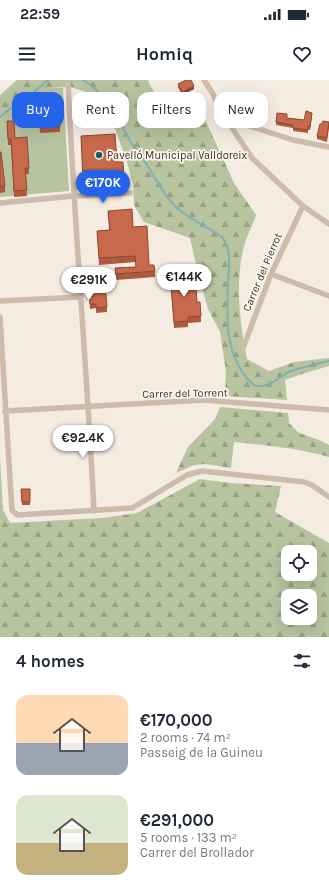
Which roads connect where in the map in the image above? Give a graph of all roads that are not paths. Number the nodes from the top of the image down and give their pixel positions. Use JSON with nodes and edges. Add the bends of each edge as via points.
{"nodes":[{"id":1,"x":68,"y":80,"type":"edge"},
{"id":2,"x":204,"y":80,"type":"edge"},
{"id":3,"x":214,"y":96,"type":"edge"},
{"id":4,"x":232,"y":128,"type":"edge"},
{"id":5,"x":256,"y":128,"type":"edge"},
{"id":6,"x":329,"y":147,"type":"edge"},
{"id":7,"x":130,"y":193,"type":"dead end"},
{"id":8,"x":74,"y":196,"type":"junction"},
{"id":9,"x":0,"y":203,"type":"edge"},
{"id":10,"x":303,"y":206,"type":"junction"},
{"id":11,"x":329,"y":224,"type":"edge"},
{"id":12,"x":271,"y":274,"type":"junction"},
{"id":13,"x":329,"y":296,"type":"edge"},
{"id":14,"x":80,"y":297,"type":"junction"},
{"id":15,"x":0,"y":301,"type":"edge"},
{"id":16,"x":0,"y":318,"type":"edge"},
{"id":17,"x":243,"y":348,"type":"dead end"},
{"id":18,"x":89,"y":406,"type":"junction"},
{"id":19,"x":329,"y":410,"type":"edge"},
{"id":20,"x":5,"y":411,"type":"junction"},
{"id":21,"x":329,"y":497,"type":"edge"},
{"id":22,"x":94,"y":511,"type":"junction"}],
"edges":[{"from":1,"to":8,"type":"street"},
{"from":2,"to":3,"type":"street"},
{"from":4,"to":10,"type":"street","via":[[252,158]]},
{"from":5,"to":6,"type":"street","via":[[293,140]]},
{"from":7,"to":8,"type":"street"},
{"from":8,"to":9,"type":"street"},
{"from":8,"to":14,"type":"street"},
{"from":10,"to":11,"type":"street"},
{"from":10,"to":12,"type":"street","name":"Carrer del Pierrot"},
{"from":12,"to":13,"type":"street"},
{"from":12,"to":17,"type":"street","name":"Carrer del Pierrot"},
{"from":14,"to":15,"type":"street"},
{"from":14,"to":18,"type":"street"},
{"from":16,"to":20,"type":"street"},
{"from":18,"to":19,"type":"street","name":"Carrer del Torrent","via":[[209,400]]},
{"from":18,"to":20,"type":"street","name":"Carrer del Torrent"},
{"from":18,"to":22,"type":"street"},
{"from":20,"to":22,"type":"street","via":[[12,510],[17,515]]},
{"from":21,"to":22,"type":"street","via":[[304,482],[202,471],[187,475],[132,508]]}]}
